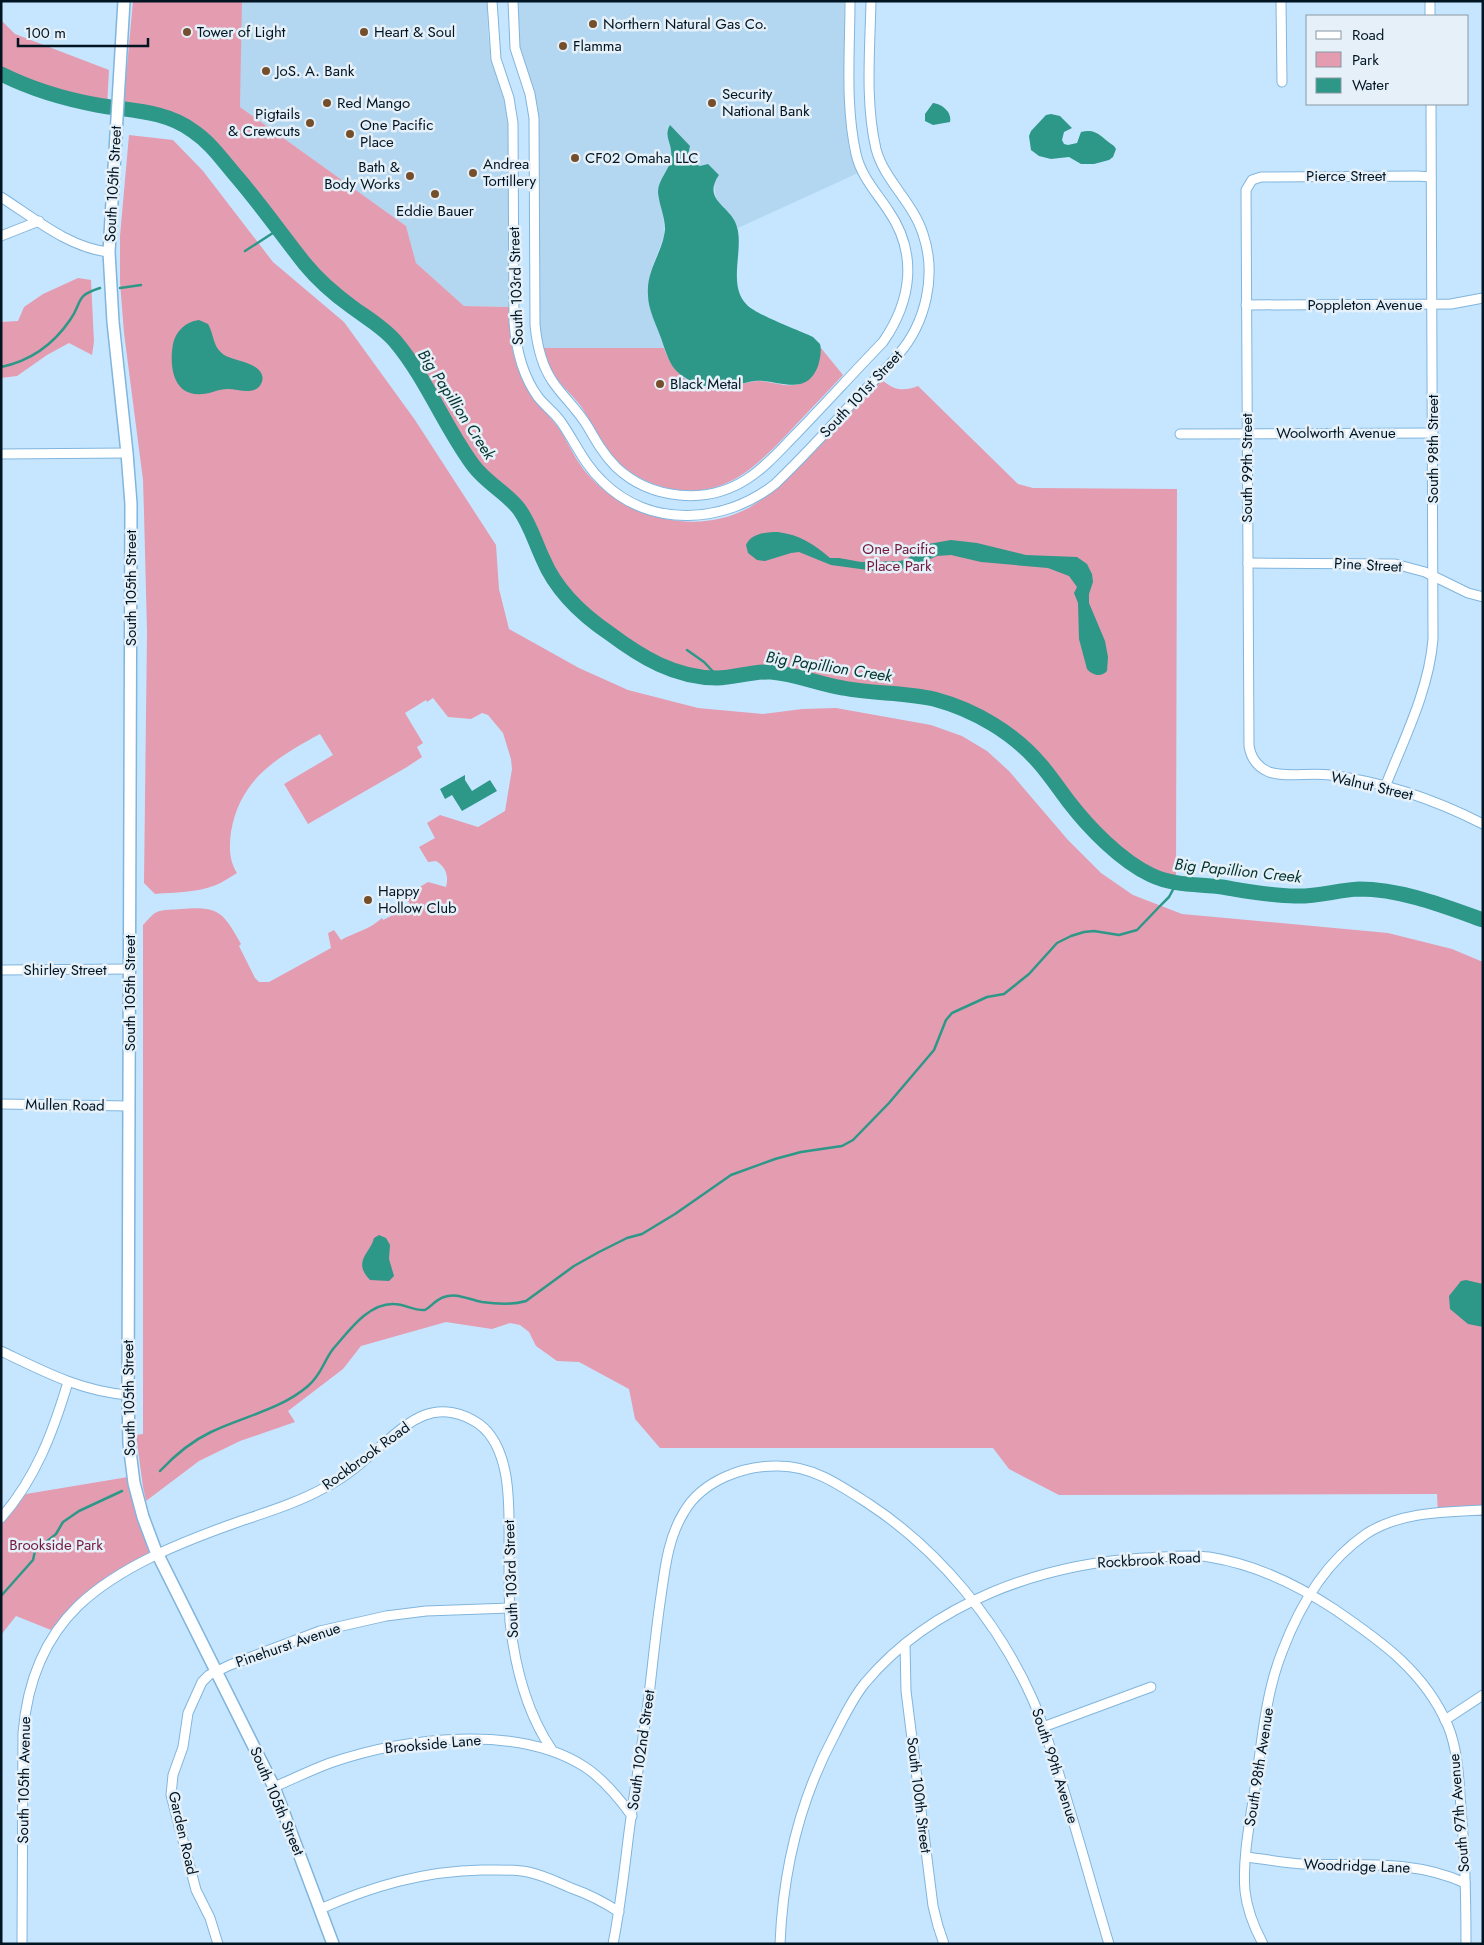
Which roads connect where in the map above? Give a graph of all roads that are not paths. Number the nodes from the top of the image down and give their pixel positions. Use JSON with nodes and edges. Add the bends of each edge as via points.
{"nodes":[{"id":1,"x":124,"y":1,"type":"edge"},
{"id":2,"x":492,"y":1,"type":"edge"},
{"id":3,"x":513,"y":1,"type":"edge"},
{"id":4,"x":850,"y":1,"type":"edge"},
{"id":5,"x":870,"y":1,"type":"edge"},
{"id":6,"x":1281,"y":1,"type":"edge"},
{"id":7,"x":1430,"y":1,"type":"edge"},
{"id":8,"x":1430,"y":15,"type":"edge"},
{"id":9,"x":1282,"y":82,"type":"dead end"},
{"id":10,"x":1431,"y":105,"type":"edge"},
{"id":11,"x":1261,"y":177,"type":"joint"},
{"id":12,"x":1431,"y":177,"type":"junction"},
{"id":13,"x":1,"y":197,"type":"edge"},
{"id":14,"x":39,"y":221,"type":"junction"},
{"id":15,"x":1,"y":236,"type":"edge"},
{"id":16,"x":109,"y":252,"type":"junction"},
{"id":17,"x":1483,"y":298,"type":"edge"},
{"id":18,"x":1432,"y":304,"type":"junction"},
{"id":19,"x":1246,"y":305,"type":"junction"},
{"id":20,"x":1433,"y":433,"type":"junction"},
{"id":21,"x":1180,"y":434,"type":"dead end"},
{"id":22,"x":1247,"y":434,"type":"junction"},
{"id":23,"x":127,"y":453,"type":"junction"},
{"id":24,"x":1,"y":454,"type":"edge"},
{"id":25,"x":688,"y":496,"type":"joint"},
{"id":26,"x":688,"y":516,"type":"joint"},
{"id":27,"x":1248,"y":563,"type":"junction"},
{"id":28,"x":1434,"y":577,"type":"junction"},
{"id":29,"x":1483,"y":598,"type":"edge"},
{"id":30,"x":1258,"y":765,"type":"joint"},
{"id":31,"x":1385,"y":787,"type":"junction"},
{"id":32,"x":1483,"y":824,"type":"edge"},
{"id":33,"x":130,"y":969,"type":"junction"},
{"id":34,"x":1,"y":970,"type":"edge"},
{"id":35,"x":1,"y":1104,"type":"edge"},
{"id":36,"x":129,"y":1106,"type":"junction"},
{"id":37,"x":1,"y":1351,"type":"edge"},
{"id":38,"x":68,"y":1382,"type":"junction"},
{"id":39,"x":128,"y":1395,"type":"junction"},
{"id":40,"x":508,"y":1490,"type":"joint"},
{"id":41,"x":1483,"y":1510,"type":"edge"},
{"id":42,"x":1,"y":1518,"type":"edge"},
{"id":43,"x":158,"y":1555,"type":"junction"},
{"id":44,"x":1310,"y":1594,"type":"junction"},
{"id":45,"x":973,"y":1602,"type":"junction"},
{"id":46,"x":510,"y":1608,"type":"junction"},
{"id":47,"x":906,"y":1644,"type":"junction"},
{"id":48,"x":217,"y":1671,"type":"junction"},
{"id":49,"x":1151,"y":1687,"type":"dead end"},
{"id":50,"x":1483,"y":1695,"type":"edge"},
{"id":51,"x":1445,"y":1720,"type":"junction"},
{"id":52,"x":1043,"y":1727,"type":"junction"},
{"id":53,"x":552,"y":1750,"type":"junction"},
{"id":54,"x":274,"y":1787,"type":"junction"},
{"id":55,"x":632,"y":1816,"type":"junction"},
{"id":56,"x":1246,"y":1857,"type":"junction"},
{"id":57,"x":1465,"y":1883,"type":"junction"},
{"id":58,"x":320,"y":1909,"type":"junction"},
{"id":59,"x":619,"y":1912,"type":"junction"},
{"id":60,"x":22,"y":1944,"type":"edge"},
{"id":61,"x":218,"y":1944,"type":"edge"},
{"id":62,"x":333,"y":1944,"type":"edge"},
{"id":63,"x":613,"y":1944,"type":"edge"},
{"id":64,"x":780,"y":1944,"type":"edge"},
{"id":65,"x":944,"y":1944,"type":"edge"},
{"id":66,"x":1109,"y":1944,"type":"edge"},
{"id":67,"x":1264,"y":1944,"type":"edge"},
{"id":68,"x":1466,"y":1944,"type":"edge"}],
"edges":[{"from":1,"to":16,"type":"street","name":"South 105th Street"},
{"from":2,"to":26,"type":"street","name":"South 103rd Street","via":[[496,59],[509,98],[513,123],[514,322],[520,361],[538,396],[603,483],[645,508]]},
{"from":3,"to":25,"type":"street","name":"South 103rd Street","via":[[515,48],[534,118],[535,325],[542,363],[617,468],[648,488]]},
{"from":4,"to":25,"type":"street","name":"South 101st Street","via":[[853,140],[864,175],[892,216],[904,241],[908,278],[903,305],[883,342],[761,469],[732,487]]},
{"from":5,"to":26,"type":"street","name":"South 101st Street","via":[[874,136],[883,166],[917,218],[926,244],[929,279],[923,311],[899,355],[775,484],[755,499],[735,508]]},
{"from":6,"to":9,"type":"street"},
{"from":7,"to":8,"type":"street"},
{"from":10,"to":12,"type":"street","name":"South 98th Street"},
{"from":11,"to":12,"type":"street","name":"Pierce Street"},
{"from":11,"to":19,"type":"street","name":"South 99th Street","via":[[1252,180],[1246,190]]},
{"from":12,"to":18,"type":"street","name":"South 98th Street"},
{"from":13,"to":14,"type":"street"},
{"from":14,"to":15,"type":"street"},
{"from":14,"to":16,"type":"street","via":[[73,242]]},
{"from":16,"to":23,"type":"street","name":"South 105th Street","via":[[112,322]]},
{"from":17,"to":18,"type":"street","name":"Poppleton Avenue","via":[[1465,303]]},
{"from":18,"to":19,"type":"street","name":"Poppleton Avenue"},
{"from":18,"to":20,"type":"street","name":"South 98th Street"},
{"from":19,"to":22,"type":"street","name":"South 99th Street"},
{"from":20,"to":22,"type":"street","name":"Woolworth Avenue"},
{"from":20,"to":28,"type":"street","name":"South 98th Street"},
{"from":21,"to":22,"type":"street","name":"Woolworth Avenue"},
{"from":22,"to":27,"type":"street","name":"South 99th Street"},
{"from":23,"to":24,"type":"street"},
{"from":23,"to":33,"type":"street","name":"South 105th Street","via":[[132,566]]},
{"from":27,"to":28,"type":"street","name":"Pine Street","via":[[1384,563]]},
{"from":27,"to":30,"type":"street","name":"South 99th Street","via":[[1249,746]]},
{"from":28,"to":29,"type":"street","name":"Pine Street"},
{"from":28,"to":31,"type":"street","name":"South 98th Street","via":[[1430,668]]},
{"from":30,"to":31,"type":"street","name":"Walnut Street","via":[[1279,774],[1329,775]]},
{"from":31,"to":32,"type":"street","name":"Walnut Street","via":[[1445,806]]},
{"from":33,"to":34,"type":"street","name":"Shirley Street"},
{"from":33,"to":36,"type":"street","name":"South 105th Street"},
{"from":35,"to":36,"type":"street","name":"Mullen Road"},
{"from":36,"to":39,"type":"street","name":"South 105th Street"},
{"from":37,"to":38,"type":"street"},
{"from":38,"to":39,"type":"street","via":[[95,1391]]},
{"from":38,"to":42,"type":"street","via":[[44,1452],[27,1484]]},
{"from":39,"to":43,"type":"street","name":"South 105th Street","via":[[134,1483]]},
{"from":40,"to":43,"type":"street","name":"Rockbrook Road","via":[[500,1455],[490,1434],[467,1417],[436,1412],[410,1424],[322,1490]]},
{"from":40,"to":46,"type":"street","name":"South 103rd Street"},
{"from":41,"to":44,"type":"street","via":[[1446,1512],[1388,1523],[1362,1537],[1330,1566]]},
{"from":43,"to":48,"type":"street","name":"South 105th Street"},
{"from":43,"to":60,"type":"street","name":"South 105th Avenue","via":[[110,1581],[76,1608],[57,1631],[35,1673],[23,1733]]},
{"from":44,"to":45,"type":"street","name":"Rockbrook Road","via":[[1253,1568],[1210,1557],[1180,1556],[1108,1560],[1066,1568],[986,1594]]},
{"from":44,"to":51,"type":"street","name":"South 97th Avenue","via":[[1394,1653],[1423,1683]]},
{"from":44,"to":56,"type":"street","name":"South 98th Avenue","via":[[1288,1636],[1276,1671]]},
{"from":45,"to":47,"type":"street","name":"Rockbrook Road","via":[[932,1624]]},
{"from":45,"to":52,"type":"street","name":"South 99th Avenue","via":[[1018,1669]]},
{"from":45,"to":55,"type":"street","name":"South 102nd Street","via":[[957,1580],[884,1514],[825,1477],[801,1468],[767,1466],[718,1480],[700,1492],[673,1534],[655,1638]]},
{"from":46,"to":48,"type":"street","name":"Pinehurst Avenue","via":[[426,1611],[363,1621],[275,1646]]},
{"from":46,"to":53,"type":"street","name":"South 103rd Street","via":[[519,1676],[541,1734]]},
{"from":47,"to":64,"type":"street","name":"Rockbrook Road","via":[[888,1658],[859,1691],[811,1786],[789,1861]]},
{"from":47,"to":65,"type":"street","name":"South 100th Street","via":[[906,1691],[933,1906]]},
{"from":48,"to":54,"type":"street","name":"South 105th Street"},
{"from":48,"to":61,"type":"street","name":"Garden Road","via":[[202,1682],[190,1707],[171,1795],[196,1890]]},
{"from":49,"to":52,"type":"street"},
{"from":50,"to":51,"type":"street"},
{"from":51,"to":57,"type":"street","name":"South 97th Avenue","via":[[1450,1730],[1460,1786]]},
{"from":52,"to":66,"type":"street","name":"South 99th Avenue"},
{"from":53,"to":54,"type":"street","name":"Brookside Lane","via":[[524,1742],[483,1739],[410,1744],[330,1764]]},
{"from":53,"to":55,"type":"street","name":"Brookside Lane","via":[[591,1771]]},
{"from":54,"to":58,"type":"street","name":"South 105th Street"},
{"from":55,"to":59,"type":"street","name":"South 102nd Street"},
{"from":56,"to":57,"type":"street","name":"Woodridge Lane","via":[[1304,1864],[1400,1865],[1442,1873]]},
{"from":56,"to":67,"type":"street","name":"South 98th Avenue","via":[[1248,1908]]},
{"from":57,"to":68,"type":"street","name":"South 97th Avenue"},
{"from":58,"to":59,"type":"street","via":[[367,1890],[415,1876],[456,1870],[502,1870],[526,1872],[555,1881]]},
{"from":58,"to":62,"type":"street","name":"South 105th Street"},
{"from":59,"to":63,"type":"street","name":"South 102nd Street"}]}
